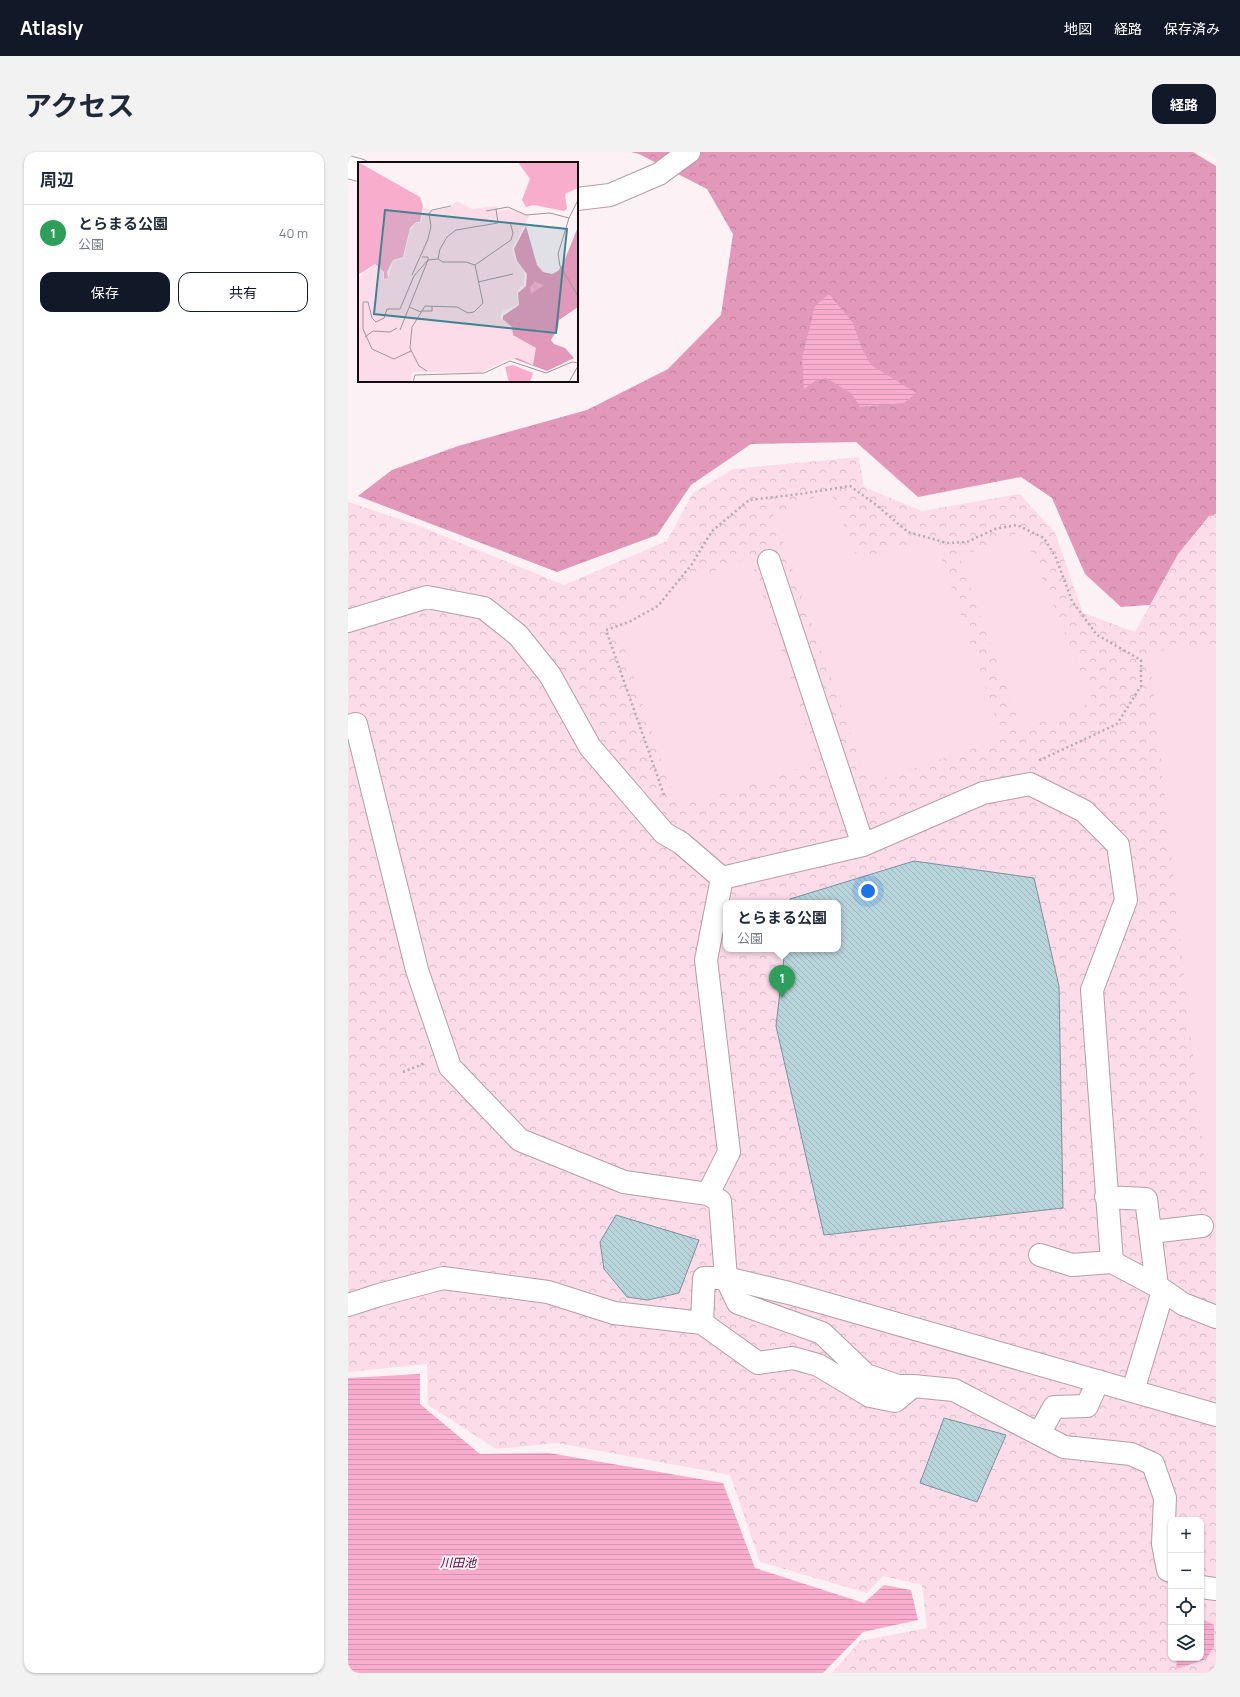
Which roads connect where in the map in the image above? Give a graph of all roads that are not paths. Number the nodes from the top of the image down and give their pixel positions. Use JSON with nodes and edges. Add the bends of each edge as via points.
{"nodes":[{"id":1,"x":689,"y":152,"type":"edge"},
{"id":2,"x":348,"y":167,"type":"edge"},
{"id":3,"x":358,"y":170,"type":"edge"},
{"id":4,"x":578,"y":199,"type":"edge"},
{"id":5,"x":768,"y":561,"type":"dead end"},
{"id":6,"x":348,"y":621,"type":"edge"},
{"id":7,"x":348,"y":726,"type":"edge"},
{"id":8,"x":863,"y":845,"type":"junction"},
{"id":9,"x":722,"y":878,"type":"junction"},
{"id":10,"x":708,"y":1194,"type":"junction"},
{"id":11,"x":1106,"y":1197,"type":"junction"},
{"id":12,"x":1202,"y":1226,"type":"dead end"},
{"id":13,"x":1151,"y":1232,"type":"junction"},
{"id":14,"x":1040,"y":1255,"type":"dead end"},
{"id":15,"x":1112,"y":1262,"type":"junction"},
{"id":16,"x":726,"y":1278,"type":"junction"},
{"id":17,"x":1160,"y":1288,"type":"junction"},
{"id":18,"x":348,"y":1305,"type":"edge"},
{"id":19,"x":1216,"y":1317,"type":"edge"},
{"id":20,"x":702,"y":1324,"type":"junction"},
{"id":21,"x":1098,"y":1381,"type":"junction"},
{"id":22,"x":913,"y":1386,"type":"junction"},
{"id":23,"x":1134,"y":1391,"type":"junction"},
{"id":24,"x":1216,"y":1415,"type":"edge"},
{"id":25,"x":1039,"y":1434,"type":"junction"},
{"id":26,"x":1168,"y":1570,"type":"edge"},
{"id":27,"x":1204,"y":1587,"type":"edge"},
{"id":28,"x":1216,"y":1589,"type":"edge"}],
"edges":[{"from":1,"to":4,"type":"main road","via":[[659,174],[610,195]]},
{"from":2,"to":3,"type":"main road"},
{"from":5,"to":8,"type":"main road"},
{"from":6,"to":9,"type":"main road","via":[[428,597],[484,608],[518,635],[550,675],[590,747],[664,833],[681,843]]},
{"from":7,"to":10,"type":"main road","via":[[356,724],[417,970],[450,1067],[520,1140],[624,1182]]},
{"from":8,"to":9,"type":"main road"},
{"from":8,"to":11,"type":"main road","via":[[984,793],[1030,784],[1084,811],[1118,845],[1126,900],[1092,990]]},
{"from":9,"to":10,"type":"main road","via":[[706,960],[729,1152]]},
{"from":10,"to":16,"type":"main road","via":[[720,1201]]},
{"from":11,"to":13,"type":"main road","via":[[1146,1199]]},
{"from":11,"to":15,"type":"main road"},
{"from":12,"to":13,"type":"main road"},
{"from":13,"to":17,"type":"main road"},
{"from":14,"to":15,"type":"main road","via":[[1072,1265]]},
{"from":15,"to":17,"type":"main road"},
{"from":16,"to":20,"type":"main road","via":[[704,1278]]},
{"from":16,"to":21,"type":"main road","via":[[789,1293]]},
{"from":16,"to":22,"type":"main road","via":[[738,1303],[822,1333],[866,1374],[898,1386]]},
{"from":17,"to":19,"type":"main road","via":[[1183,1304]]},
{"from":17,"to":23,"type":"main road"},
{"from":18,"to":20,"type":"main road","via":[[443,1278],[548,1292],[614,1313]]},
{"from":20,"to":22,"type":"main road","via":[[758,1363],[793,1358],[818,1365],[870,1396],[895,1401]]},
{"from":21,"to":23,"type":"main road"},
{"from":21,"to":25,"type":"main road","via":[[1087,1406],[1054,1407]]},
{"from":22,"to":25,"type":"main road","via":[[954,1390]]},
{"from":23,"to":24,"type":"main road"},
{"from":25,"to":26,"type":"main road","via":[[1064,1447],[1131,1454],[1153,1464],[1165,1498],[1163,1544]]},
{"from":27,"to":28,"type":"main road"}]}
